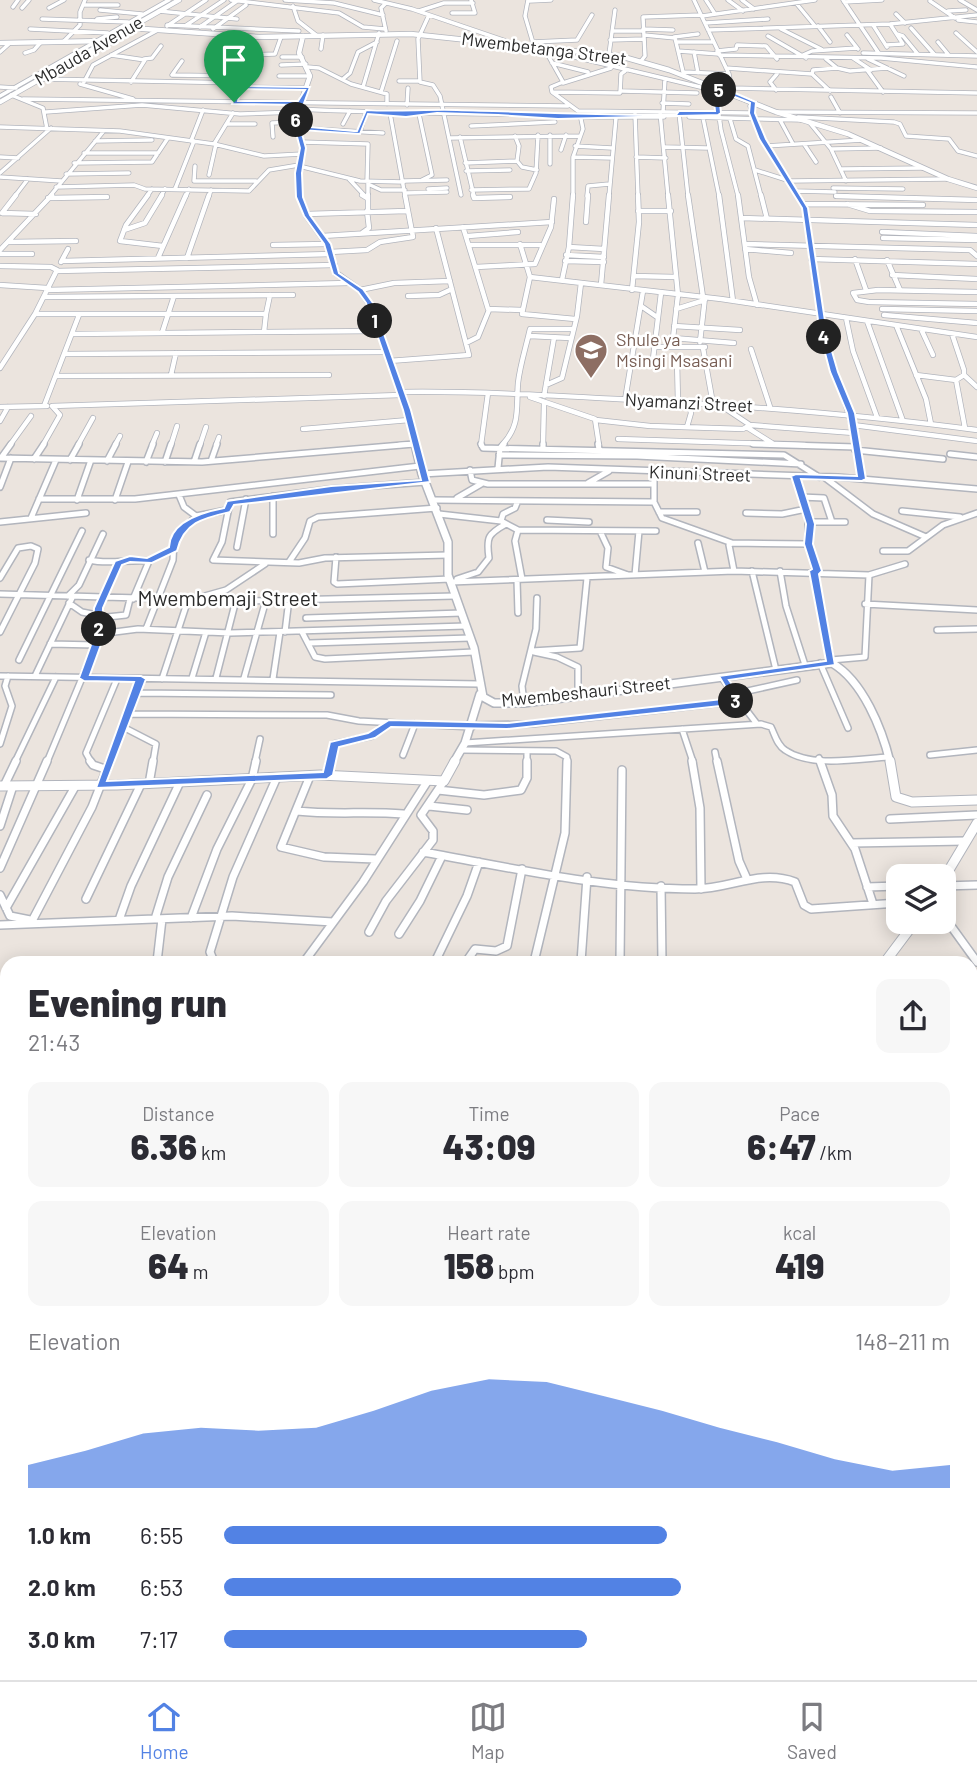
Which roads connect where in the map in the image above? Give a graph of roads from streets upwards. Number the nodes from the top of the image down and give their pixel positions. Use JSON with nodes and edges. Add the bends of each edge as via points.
{"nodes":[{"id":1,"x":18,"y":0,"type":"edge"},
{"id":2,"x":29,"y":0,"type":"edge"},
{"id":3,"x":64,"y":0,"type":"edge"},
{"id":4,"x":85,"y":0,"type":"edge"},
{"id":5,"x":169,"y":0,"type":"edge"},
{"id":6,"x":179,"y":0,"type":"edge"},
{"id":7,"x":206,"y":0,"type":"edge"},
{"id":8,"x":223,"y":0,"type":"edge"},
{"id":9,"x":231,"y":0,"type":"edge"},
{"id":10,"x":285,"y":0,"type":"edge"},
{"id":11,"x":374,"y":0,"type":"edge"},
{"id":12,"x":412,"y":0,"type":"edge"},
{"id":13,"x":528,"y":0,"type":"edge"},
{"id":14,"x":551,"y":0,"type":"edge"},
{"id":15,"x":694,"y":0,"type":"edge"},
{"id":16,"x":706,"y":0,"type":"edge"},
{"id":17,"x":728,"y":0,"type":"edge"},
{"id":18,"x":742,"y":0,"type":"edge"},
{"id":19,"x":763,"y":0,"type":"edge"},
{"id":20,"x":783,"y":0,"type":"edge"},
{"id":21,"x":815,"y":0,"type":"edge"},
{"id":22,"x":881,"y":0,"type":"edge"},
{"id":23,"x":960,"y":0,"type":"edge"},
{"id":24,"x":238,"y":1,"type":"edge"},
{"id":25,"x":449,"y":1,"type":"edge"},
{"id":26,"x":472,"y":1,"type":"edge"},
{"id":27,"x":807,"y":1,"type":"edge"},
{"id":28,"x":844,"y":1,"type":"edge"},
{"id":29,"x":930,"y":1,"type":"edge"},
{"id":30,"x":387,"y":3,"type":"junction"},
{"id":31,"x":796,"y":3,"type":"junction"},
{"id":32,"x":789,"y":4,"type":"junction"},
{"id":33,"x":83,"y":5,"type":"junction"},
{"id":34,"x":118,"y":5,"type":"dead end"},
{"id":35,"x":246,"y":5,"type":"dead end"},
{"id":36,"x":293,"y":6,"type":"junction"},
{"id":37,"x":381,"y":6,"type":"junction"},
{"id":38,"x":772,"y":6,"type":"junction"},
{"id":39,"x":13,"y":7,"type":"dead end"},
{"id":40,"x":22,"y":8,"type":"dead end"},
{"id":41,"x":49,"y":8,"type":"dead end"},
{"id":42,"x":363,"y":9,"type":"junction"},
{"id":43,"x":412,"y":9,"type":"junction"},
{"id":44,"x":754,"y":9,"type":"junction"},
{"id":45,"x":100,"y":10,"type":"dead end"},
{"id":46,"x":615,"y":10,"type":"dead end"},
{"id":47,"x":966,"y":10,"type":"dead end"},
{"id":48,"x":159,"y":11,"type":"junction"},
{"id":49,"x":419,"y":11,"type":"junction"},
{"id":50,"x":742,"y":11,"type":"junction"},
{"id":51,"x":948,"y":11,"type":"junction"},
{"id":52,"x":187,"y":13,"type":"junction"},
{"id":53,"x":452,"y":13,"type":"junction"},
{"id":54,"x":144,"y":14,"type":"junction"},
{"id":55,"x":715,"y":14,"type":"junction"},
{"id":56,"x":896,"y":14,"type":"dead end"},
{"id":57,"x":201,"y":15,"type":"junction"},
{"id":58,"x":383,"y":15,"type":"junction"},
{"id":59,"x":429,"y":15,"type":"junction"},
{"id":60,"x":592,"y":15,"type":"dead end"},
{"id":61,"x":701,"y":15,"type":"junction"},
{"id":62,"x":871,"y":16,"type":"dead end"},
{"id":63,"x":117,"y":17,"type":"dead end"},
{"id":64,"x":216,"y":17,"type":"junction"},
{"id":65,"x":227,"y":18,"type":"junction"},
{"id":66,"x":954,"y":18,"type":"junction"},
{"id":67,"x":977,"y":18,"type":"edge"},
{"id":68,"x":42,"y":19,"type":"dead end"},
{"id":69,"x":237,"y":19,"type":"dead end"},
{"id":70,"x":768,"y":19,"type":"dead end"},
{"id":71,"x":884,"y":19,"type":"dead end"},
{"id":72,"x":750,"y":20,"type":"junction"},
{"id":73,"x":821,"y":20,"type":"dead end"},
{"id":74,"x":80,"y":21,"type":"junction"},
{"id":75,"x":96,"y":21,"type":"junction"},
{"id":76,"x":450,"y":22,"type":"junction"},
{"id":77,"x":705,"y":23,"type":"junction"},
{"id":78,"x":905,"y":23,"type":"junction"},
{"id":79,"x":889,"y":24,"type":"junction"},
{"id":80,"x":167,"y":25,"type":"junction"},
{"id":81,"x":875,"y":25,"type":"junction"},
{"id":82,"x":131,"y":26,"type":"junction"},
{"id":83,"x":819,"y":26,"type":"junction"},
{"id":84,"x":861,"y":26,"type":"junction"},
{"id":85,"x":184,"y":27,"type":"junction"},
{"id":86,"x":198,"y":28,"type":"junction"},
{"id":87,"x":779,"y":28,"type":"junction"},
{"id":88,"x":911,"y":28,"type":"dead end"},
{"id":89,"x":30,"y":29,"type":"dead end"},
{"id":90,"x":213,"y":29,"type":"junction"},
{"id":91,"x":674,"y":30,"type":"dead end"},
{"id":92,"x":708,"y":30,"type":"junction"},
{"id":93,"x":74,"y":31,"type":"junction"},
{"id":94,"x":158,"y":31,"type":"junction"},
{"id":95,"x":386,"y":31,"type":"junction"},
{"id":96,"x":612,"y":31,"type":"junction"},
{"id":97,"x":110,"y":33,"type":"junction"},
{"id":98,"x":379,"y":33,"type":"junction"},
{"id":99,"x":956,"y":33,"type":"dead end"},
{"id":100,"x":301,"y":34,"type":"junction"},
{"id":101,"x":420,"y":34,"type":"junction"},
{"id":102,"x":643,"y":34,"type":"junction"},
{"id":103,"x":698,"y":34,"type":"dead end"},
{"id":104,"x":897,"y":34,"type":"junction"},
{"id":105,"x":316,"y":35,"type":"junction"},
{"id":106,"x":323,"y":35,"type":"junction"},
{"id":107,"x":847,"y":35,"type":"dead end"},
{"id":108,"x":768,"y":36,"type":"dead end"},
{"id":109,"x":253,"y":37,"type":"junction"},
{"id":110,"x":281,"y":37,"type":"junction"},
{"id":111,"x":674,"y":37,"type":"junction"},
{"id":112,"x":610,"y":40,"type":"junction"},
{"id":113,"x":64,"y":41,"type":"junction"},
{"id":114,"x":96,"y":41,"type":"junction"},
{"id":115,"x":105,"y":41,"type":"junction"},
{"id":116,"x":397,"y":41,"type":"dead end"},
{"id":117,"x":41,"y":42,"type":"junction"},
{"id":118,"x":377,"y":42,"type":"junction"},
{"id":119,"x":713,"y":42,"type":"junction"},
{"id":120,"x":830,"y":42,"type":"dead end"},
{"id":121,"x":938,"y":42,"type":"dead end"},
{"id":122,"x":0,"y":43,"type":"edge"},
{"id":123,"x":10,"y":43,"type":"junction"},
{"id":124,"x":512,"y":43,"type":"junction"},
{"id":125,"x":533,"y":43,"type":"junction"},
{"id":126,"x":676,"y":43,"type":"junction"},
{"id":127,"x":886,"y":45,"type":"junction"},
{"id":128,"x":161,"y":46,"type":"dead end"},
{"id":129,"x":543,"y":48,"type":"junction"},
{"id":130,"x":857,"y":48,"type":"junction"},
{"id":131,"x":321,"y":49,"type":"dead end"},
{"id":132,"x":823,"y":50,"type":"junction"},
{"id":133,"x":678,"y":51,"type":"junction"},
{"id":134,"x":0,"y":52,"type":"edge"},
{"id":135,"x":694,"y":52,"type":"junction"},
{"id":136,"x":878,"y":52,"type":"junction"},
{"id":137,"x":890,"y":52,"type":"junction"},
{"id":138,"x":25,"y":53,"type":"dead end"},
{"id":139,"x":917,"y":53,"type":"junction"},
{"id":140,"x":91,"y":54,"type":"junction"},
{"id":141,"x":609,"y":54,"type":"junction"},
{"id":142,"x":719,"y":54,"type":"junction"},
{"id":143,"x":934,"y":54,"type":"junction"},
{"id":144,"x":948,"y":54,"type":"junction"},
{"id":145,"x":977,"y":54,"type":"edge"},
{"id":146,"x":109,"y":55,"type":"junction"},
{"id":147,"x":248,"y":55,"type":"junction"},
{"id":148,"x":803,"y":55,"type":"junction"},
{"id":149,"x":864,"y":56,"type":"junction"},
{"id":150,"x":282,"y":57,"type":"dead end"},
{"id":151,"x":302,"y":57,"type":"junction"},
{"id":152,"x":853,"y":58,"type":"junction"},
{"id":153,"x":145,"y":59,"type":"junction"},
{"id":154,"x":777,"y":59,"type":"junction"},
{"id":155,"x":808,"y":59,"type":"junction"},
{"id":156,"x":826,"y":59,"type":"junction"},
{"id":157,"x":181,"y":61,"type":"dead end"},
{"id":158,"x":641,"y":61,"type":"junction"},
{"id":159,"x":552,"y":63,"type":"junction"},
{"id":160,"x":281,"y":65,"type":"dead end"},
{"id":161,"x":307,"y":66,"type":"junction"},
{"id":162,"x":977,"y":67,"type":"edge"},
{"id":163,"x":614,"y":68,"type":"junction"},
{"id":164,"x":726,"y":68,"type":"junction"},
{"id":165,"x":837,"y":68,"type":"junction"},
{"id":166,"x":887,"y":68,"type":"junction"},
{"id":167,"x":869,"y":70,"type":"junction"},
{"id":168,"x":625,"y":71,"type":"junction"},
{"id":169,"x":589,"y":73,"type":"junction"},
{"id":170,"x":698,"y":73,"type":"junction"},
{"id":171,"x":780,"y":73,"type":"junction"},
{"id":172,"x":684,"y":74,"type":"junction"},
{"id":173,"x":729,"y":74,"type":"junction"},
{"id":174,"x":812,"y":74,"type":"junction"},
{"id":175,"x":172,"y":75,"type":"junction"},
{"id":176,"x":242,"y":76,"type":"junction"},
{"id":177,"x":279,"y":76,"type":"dead end"},
{"id":178,"x":310,"y":76,"type":"junction"},
{"id":179,"x":904,"y":76,"type":"dead end"},
{"id":180,"x":43,"y":79,"type":"junction"},
{"id":181,"x":343,"y":79,"type":"junction"},
{"id":182,"x":665,"y":79,"type":"junction"},
{"id":183,"x":420,"y":81,"type":"junction"},
{"id":184,"x":74,"y":82,"type":"junction"},
{"id":185,"x":84,"y":82,"type":"junction"},
{"id":186,"x":131,"y":82,"type":"junction"},
{"id":187,"x":166,"y":82,"type":"junction"},
{"id":188,"x":399,"y":82,"type":"dead end"},
{"id":189,"x":563,"y":83,"type":"junction"},
{"id":190,"x":239,"y":85,"type":"junction"},
{"id":191,"x":0,"y":87,"type":"edge"},
{"id":192,"x":363,"y":87,"type":"junction"},
{"id":193,"x":16,"y":88,"type":"junction"},
{"id":194,"x":308,"y":88,"type":"junction"},
{"id":195,"x":408,"y":88,"type":"dead end"},
{"id":196,"x":723,"y":90,"type":"junction"},
{"id":197,"x":776,"y":90,"type":"junction"},
{"id":198,"x":622,"y":91,"type":"junction"},
{"id":199,"x":381,"y":92,"type":"junction"},
{"id":200,"x":552,"y":92,"type":"junction"},
{"id":201,"x":662,"y":92,"type":"junction"},
{"id":202,"x":832,"y":92,"type":"junction"},
{"id":203,"x":883,"y":92,"type":"junction"},
{"id":204,"x":698,"y":93,"type":"dead end"},
{"id":205,"x":977,"y":93,"type":"edge"},
{"id":206,"x":11,"y":95,"type":"junction"},
{"id":207,"x":0,"y":96,"type":"edge"},
{"id":208,"x":831,"y":97,"type":"dead end"},
{"id":209,"x":23,"y":99,"type":"junction"},
{"id":210,"x":134,"y":101,"type":"junction"},
{"id":211,"x":0,"y":102,"type":"edge"},
{"id":212,"x":234,"y":102,"type":"junction"},
{"id":213,"x":662,"y":103,"type":"junction"},
{"id":214,"x":689,"y":103,"type":"dead end"},
{"id":215,"x":754,"y":103,"type":"junction"},
{"id":216,"x":387,"y":104,"type":"junction"},
{"id":217,"x":407,"y":106,"type":"junction"},
{"id":218,"x":568,"y":106,"type":"junction"},
{"id":219,"x":298,"y":108,"type":"junction"},
{"id":220,"x":441,"y":109,"type":"junction"},
{"id":221,"x":203,"y":110,"type":"junction"},
{"id":222,"x":350,"y":111,"type":"junction"},
{"id":223,"x":578,"y":111,"type":"junction"},
{"id":224,"x":46,"y":112,"type":"junction"},
{"id":225,"x":366,"y":112,"type":"junction"},
{"id":226,"x":776,"y":112,"type":"junction"},
{"id":227,"x":233,"y":113,"type":"junction"},
{"id":228,"x":390,"y":113,"type":"junction"},
{"id":229,"x":718,"y":113,"type":"junction"},
{"id":230,"x":752,"y":113,"type":"junction"},
{"id":231,"x":840,"y":113,"type":"junction"},
{"id":232,"x":977,"y":113,"type":"edge"},
{"id":233,"x":419,"y":114,"type":"junction"},
{"id":234,"x":467,"y":114,"type":"junction"},
{"id":235,"x":662,"y":114,"type":"junction"},
{"id":236,"x":636,"y":115,"type":"junction"},
{"id":237,"x":679,"y":115,"type":"junction"},
{"id":238,"x":581,"y":117,"type":"junction"},
{"id":239,"x":796,"y":117,"type":"junction"},
{"id":240,"x":617,"y":118,"type":"junction"},
{"id":241,"x":703,"y":118,"type":"junction"},
{"id":242,"x":718,"y":119,"type":"junction"},
{"id":243,"x":730,"y":119,"type":"junction"},
{"id":244,"x":755,"y":119,"type":"junction"},
{"id":245,"x":780,"y":120,"type":"junction"},
{"id":246,"x":802,"y":120,"type":"junction"},
{"id":247,"x":555,"y":122,"type":"dead end"},
{"id":248,"x":809,"y":122,"type":"junction"},
{"id":249,"x":226,"y":124,"type":"junction"},
{"id":250,"x":255,"y":124,"type":"dead end"},
{"id":251,"x":343,"y":124,"type":"dead end"},
{"id":252,"x":297,"y":125,"type":"junction"},
{"id":253,"x":471,"y":126,"type":"junction"},
{"id":254,"x":0,"y":127,"type":"edge"},
{"id":255,"x":49,"y":128,"type":"junction"},
{"id":256,"x":103,"y":132,"type":"junction"},
{"id":257,"x":360,"y":132,"type":"junction"},
{"id":258,"x":383,"y":133,"type":"dead end"},
{"id":259,"x":538,"y":135,"type":"junction"},
{"id":260,"x":550,"y":135,"type":"junction"},
{"id":261,"x":566,"y":135,"type":"junction"},
{"id":262,"x":474,"y":136,"type":"junction"},
{"id":263,"x":515,"y":136,"type":"junction"},
{"id":264,"x":580,"y":136,"type":"junction"},
{"id":265,"x":273,"y":137,"type":"dead end"},
{"id":266,"x":460,"y":137,"type":"junction"},
{"id":267,"x":167,"y":138,"type":"junction"},
{"id":268,"x":450,"y":138,"type":"junction"},
{"id":269,"x":863,"y":140,"type":"junction"},
{"id":270,"x":95,"y":141,"type":"junction"},
{"id":271,"x":152,"y":141,"type":"dead end"},
{"id":272,"x":192,"y":141,"type":"junction"},
{"id":273,"x":302,"y":142,"type":"junction"},
{"id":274,"x":826,"y":143,"type":"junction"},
{"id":275,"x":215,"y":144,"type":"junction"},
{"id":276,"x":793,"y":144,"type":"junction"},
{"id":277,"x":804,"y":144,"type":"junction"},
{"id":278,"x":575,"y":146,"type":"junction"},
{"id":279,"x":766,"y":146,"type":"junction"},
{"id":280,"x":664,"y":147,"type":"junction"},
{"id":281,"x":612,"y":148,"type":"junction"},
{"id":282,"x":684,"y":148,"type":"junction"},
{"id":283,"x":707,"y":148,"type":"junction"},
{"id":284,"x":881,"y":148,"type":"junction"},
{"id":285,"x":831,"y":149,"type":"junction"},
{"id":286,"x":561,"y":150,"type":"dead end"},
{"id":287,"x":84,"y":153,"type":"junction"},
{"id":288,"x":158,"y":153,"type":"junction"},
{"id":289,"x":302,"y":154,"type":"junction"},
{"id":290,"x":976,"y":156,"type":"edge"},
{"id":291,"x":0,"y":157,"type":"edge"},
{"id":292,"x":573,"y":157,"type":"junction"},
{"id":293,"x":636,"y":157,"type":"junction"},
{"id":294,"x":18,"y":158,"type":"junction"},
{"id":295,"x":612,"y":158,"type":"junction"},
{"id":296,"x":666,"y":158,"type":"junction"},
{"id":297,"x":517,"y":161,"type":"junction"},
{"id":298,"x":816,"y":162,"type":"dead end"},
{"id":299,"x":75,"y":163,"type":"junction"},
{"id":300,"x":465,"y":163,"type":"junction"},
{"id":301,"x":550,"y":164,"type":"dead end"},
{"id":302,"x":299,"y":165,"type":"junction"},
{"id":303,"x":0,"y":166,"type":"edge"},
{"id":304,"x":9,"y":166,"type":"junction"},
{"id":305,"x":195,"y":166,"type":"dead end"},
{"id":306,"x":923,"y":167,"type":"junction"},
{"id":307,"x":903,"y":168,"type":"junction"},
{"id":308,"x":841,"y":169,"type":"junction"},
{"id":309,"x":510,"y":170,"type":"dead end"},
{"id":310,"x":537,"y":170,"type":"junction"},
{"id":311,"x":755,"y":170,"type":"junction"},
{"id":312,"x":466,"y":171,"type":"junction"},
{"id":313,"x":130,"y":173,"type":"dead end"},
{"id":314,"x":66,"y":174,"type":"junction"},
{"id":315,"x":0,"y":175,"type":"edge"},
{"id":316,"x":209,"y":175,"type":"dead end"},
{"id":317,"x":28,"y":178,"type":"junction"},
{"id":318,"x":349,"y":179,"type":"junction"},
{"id":319,"x":948,"y":179,"type":"junction"},
{"id":320,"x":422,"y":180,"type":"junction"},
{"id":321,"x":447,"y":180,"type":"dead end"},
{"id":322,"x":900,"y":180,"type":"junction"},
{"id":323,"x":61,"y":181,"type":"junction"},
{"id":324,"x":256,"y":181,"type":"junction"},
{"id":325,"x":404,"y":181,"type":"junction"},
{"id":326,"x":790,"y":181,"type":"junction"},
{"id":327,"x":831,"y":181,"type":"junction"},
{"id":328,"x":846,"y":181,"type":"junction"},
{"id":329,"x":366,"y":182,"type":"junction"},
{"id":330,"x":609,"y":184,"type":"junction"},
{"id":331,"x":56,"y":187,"type":"junction"},
{"id":332,"x":977,"y":188,"type":"edge"},
{"id":333,"x":152,"y":189,"type":"junction"},
{"id":334,"x":165,"y":189,"type":"junction"},
{"id":335,"x":175,"y":189,"type":"junction"},
{"id":336,"x":189,"y":189,"type":"junction"},
{"id":337,"x":903,"y":189,"type":"junction"},
{"id":338,"x":211,"y":190,"type":"junction"},
{"id":339,"x":447,"y":190,"type":"dead end"},
{"id":340,"x":471,"y":190,"type":"junction"},
{"id":341,"x":405,"y":191,"type":"junction"},
{"id":342,"x":796,"y":191,"type":"junction"},
{"id":343,"x":835,"y":192,"type":"junction"},
{"id":344,"x":461,"y":195,"type":"dead end"},
{"id":345,"x":107,"y":197,"type":"dead end"},
{"id":346,"x":510,"y":197,"type":"dead end"},
{"id":347,"x":907,"y":197,"type":"junction"},
{"id":348,"x":48,"y":198,"type":"junction"},
{"id":349,"x":367,"y":198,"type":"junction"},
{"id":350,"x":554,"y":199,"type":"dead end"},
{"id":351,"x":977,"y":200,"type":"edge"},
{"id":352,"x":838,"y":203,"type":"junction"},
{"id":353,"x":803,"y":204,"type":"junction"},
{"id":354,"x":847,"y":204,"type":"junction"},
{"id":355,"x":923,"y":205,"type":"dead end"},
{"id":356,"x":367,"y":211,"type":"junction"},
{"id":357,"x":407,"y":211,"type":"junction"},
{"id":358,"x":638,"y":211,"type":"junction"},
{"id":359,"x":671,"y":211,"type":"junction"},
{"id":360,"x":977,"y":212,"type":"edge"},
{"id":361,"x":1,"y":213,"type":"edge"},
{"id":362,"x":36,"y":214,"type":"junction"},
{"id":363,"x":306,"y":214,"type":"junction"},
{"id":364,"x":742,"y":218,"type":"junction"},
{"id":365,"x":767,"y":219,"type":"junction"},
{"id":366,"x":807,"y":219,"type":"junction"},
{"id":367,"x":552,"y":222,"type":"junction"},
{"id":368,"x":586,"y":222,"type":"dead end"},
{"id":369,"x":977,"y":225,"type":"edge"},
{"id":370,"x":463,"y":227,"type":"junction"},
{"id":371,"x":436,"y":228,"type":"junction"},
{"id":372,"x":124,"y":230,"type":"junction"},
{"id":373,"x":411,"y":230,"type":"junction"},
{"id":374,"x":518,"y":232,"type":"dead end"},
{"id":375,"x":882,"y":232,"type":"dead end"},
{"id":376,"x":360,"y":233,"type":"junction"},
{"id":377,"x":322,"y":236,"type":"junction"},
{"id":378,"x":468,"y":236,"type":"junction"},
{"id":379,"x":883,"y":238,"type":"dead end"},
{"id":380,"x":896,"y":238,"type":"junction"},
{"id":381,"x":977,"y":238,"type":"edge"},
{"id":382,"x":76,"y":241,"type":"dead end"},
{"id":383,"x":8,"y":242,"type":"junction"},
{"id":384,"x":327,"y":244,"type":"junction"},
{"id":385,"x":520,"y":244,"type":"junction"},
{"id":386,"x":273,"y":245,"type":"dead end"},
{"id":387,"x":540,"y":245,"type":"junction"},
{"id":388,"x":809,"y":245,"type":"junction"},
{"id":389,"x":163,"y":246,"type":"junction"},
{"id":390,"x":470,"y":246,"type":"junction"},
{"id":391,"x":745,"y":246,"type":"junction"},
{"id":392,"x":569,"y":247,"type":"junction"},
{"id":393,"x":604,"y":248,"type":"junction"},
{"id":394,"x":897,"y":248,"type":"junction"},
{"id":395,"x":68,"y":249,"type":"dead end"},
{"id":396,"x":0,"y":252,"type":"edge"},
{"id":397,"x":976,"y":252,"type":"edge"},
{"id":398,"x":331,"y":253,"type":"junction"},
{"id":399,"x":792,"y":253,"type":"dead end"},
{"id":400,"x":32,"y":254,"type":"dead end"},
{"id":401,"x":187,"y":257,"type":"junction"},
{"id":402,"x":158,"y":258,"type":"junction"},
{"id":403,"x":566,"y":258,"type":"junction"},
{"id":404,"x":811,"y":259,"type":"junction"},
{"id":405,"x":855,"y":259,"type":"junction"},
{"id":406,"x":604,"y":260,"type":"junction"},
{"id":407,"x":887,"y":260,"type":"junction"},
{"id":408,"x":62,"y":261,"type":"junction"},
{"id":409,"x":902,"y":261,"type":"junction"},
{"id":410,"x":977,"y":264,"type":"edge"},
{"id":411,"x":334,"y":265,"type":"junction"},
{"id":412,"x":525,"y":265,"type":"junction"},
{"id":413,"x":0,"y":266,"type":"edge"},
{"id":414,"x":476,"y":267,"type":"junction"},
{"id":415,"x":56,"y":269,"type":"junction"},
{"id":416,"x":892,"y":275,"type":"junction"},
{"id":417,"x":634,"y":276,"type":"junction"},
{"id":418,"x":530,"y":277,"type":"junction"},
{"id":419,"x":676,"y":277,"type":"junction"},
{"id":420,"x":977,"y":279,"type":"edge"},
{"id":421,"x":562,"y":280,"type":"junction"},
{"id":422,"x":450,"y":281,"type":"junction"},
{"id":423,"x":349,"y":283,"type":"junction"},
{"id":424,"x":581,"y":283,"type":"junction"},
{"id":425,"x":0,"y":285,"type":"edge"},
{"id":426,"x":601,"y":285,"type":"junction"},
{"id":427,"x":47,"y":289,"type":"junction"},
{"id":428,"x":452,"y":289,"type":"junction"},
{"id":429,"x":360,"y":290,"type":"junction"},
{"id":430,"x":632,"y":290,"type":"junction"},
{"id":431,"x":866,"y":290,"type":"junction"},
{"id":432,"x":900,"y":290,"type":"junction"},
{"id":433,"x":643,"y":291,"type":"junction"},
{"id":434,"x":977,"y":292,"type":"edge"},
{"id":435,"x":660,"y":293,"type":"junction"},
{"id":436,"x":270,"y":295,"type":"junction"},
{"id":437,"x":292,"y":295,"type":"dead end"},
{"id":438,"x":678,"y":295,"type":"junction"},
{"id":439,"x":174,"y":296,"type":"junction"},
{"id":440,"x":408,"y":296,"type":"dead end"},
{"id":441,"x":44,"y":297,"type":"junction"},
{"id":442,"x":705,"y":298,"type":"junction"},
{"id":443,"x":733,"y":301,"type":"junction"},
{"id":444,"x":880,"y":302,"type":"junction"},
{"id":445,"x":977,"y":304,"type":"edge"},
{"id":446,"x":757,"y":305,"type":"junction"},
{"id":447,"x":641,"y":306,"type":"junction"},
{"id":448,"x":677,"y":309,"type":"junction"},
{"id":449,"x":882,"y":309,"type":"junction"},
{"id":450,"x":489,"y":310,"type":"junction"},
{"id":451,"x":522,"y":310,"type":"junction"},
{"id":452,"x":977,"y":312,"type":"edge"},
{"id":453,"x":35,"y":314,"type":"junction"},
{"id":454,"x":267,"y":314,"type":"junction"},
{"id":455,"x":820,"y":314,"type":"junction"},
{"id":456,"x":79,"y":315,"type":"junction"},
{"id":457,"x":168,"y":315,"type":"junction"},
{"id":458,"x":884,"y":316,"type":"junction"},
{"id":459,"x":657,"y":317,"type":"junction"},
{"id":460,"x":846,"y":318,"type":"junction"},
{"id":461,"x":575,"y":319,"type":"junction"},
{"id":462,"x":867,"y":321,"type":"junction"},
{"id":463,"x":977,"y":323,"type":"edge"},
{"id":464,"x":886,"y":324,"type":"junction"},
{"id":465,"x":896,"y":325,"type":"junction"},
{"id":466,"x":674,"y":326,"type":"junction"},
{"id":467,"x":703,"y":328,"type":"junction"},
{"id":468,"x":922,"y":329,"type":"junction"},
{"id":469,"x":573,"y":330,"type":"junction"},
{"id":470,"x":740,"y":330,"type":"dead end"},
{"id":471,"x":377,"y":331,"type":"junction"},
{"id":472,"x":264,"y":332,"type":"junction"},
{"id":473,"x":162,"y":333,"type":"junction"},
{"id":474,"x":72,"y":334,"type":"junction"},
{"id":475,"x":952,"y":334,"type":"junction"},
{"id":476,"x":530,"y":336,"type":"junction"},
{"id":477,"x":977,"y":337,"type":"edge"},
{"id":478,"x":554,"y":338,"type":"junction"},
{"id":479,"x":570,"y":338,"type":"junction"},
{"id":480,"x":703,"y":342,"type":"junction"},
{"id":481,"x":466,"y":343,"type":"junction"},
{"id":482,"x":734,"y":343,"type":"dead end"},
{"id":483,"x":654,"y":347,"type":"junction"},
{"id":484,"x":703,"y":348,"type":"junction"},
{"id":485,"x":751,"y":349,"type":"dead end"},
{"id":486,"x":385,"y":352,"type":"junction"},
{"id":487,"x":176,"y":353,"type":"junction"},
{"id":488,"x":64,"y":354,"type":"junction"},
{"id":489,"x":933,"y":355,"type":"dead end"},
{"id":490,"x":653,"y":359,"type":"dead end"},
{"id":491,"x":677,"y":360,"type":"dead end"},
{"id":492,"x":389,"y":361,"type":"junction"},
{"id":493,"x":1,"y":364,"type":"edge"},
{"id":494,"x":329,"y":374,"type":"dead end"},
{"id":495,"x":171,"y":375,"type":"junction"},
{"id":496,"x":916,"y":375,"type":"junction"},
{"id":497,"x":964,"y":375,"type":"junction"},
{"id":498,"x":56,"y":376,"type":"junction"},
{"id":499,"x":956,"y":380,"type":"junction"},
{"id":500,"x":546,"y":384,"type":"junction"},
{"id":501,"x":977,"y":387,"type":"edge"},
{"id":502,"x":401,"y":393,"type":"junction"},
{"id":503,"x":488,"y":393,"type":"junction"},
{"id":504,"x":519,"y":395,"type":"junction"},
{"id":505,"x":544,"y":396,"type":"junction"},
{"id":506,"x":625,"y":400,"type":"junction"},
{"id":507,"x":678,"y":402,"type":"junction"},
{"id":508,"x":544,"y":403,"type":"junction"},
{"id":509,"x":689,"y":403,"type":"junction"},
{"id":510,"x":716,"y":404,"type":"junction"},
{"id":511,"x":44,"y":406,"type":"junction"},
{"id":512,"x":52,"y":406,"type":"junction"},
{"id":513,"x":0,"y":407,"type":"edge"},
{"id":514,"x":8,"y":407,"type":"junction"},
{"id":515,"x":770,"y":407,"type":"junction"},
{"id":516,"x":851,"y":413,"type":"junction"},
{"id":517,"x":31,"y":416,"type":"dead end"},
{"id":518,"x":877,"y":416,"type":"junction"},
{"id":519,"x":93,"y":418,"type":"dead end"},
{"id":520,"x":596,"y":420,"type":"junction"},
{"id":521,"x":0,"y":421,"type":"edge"},
{"id":522,"x":409,"y":421,"type":"junction"},
{"id":523,"x":903,"y":421,"type":"junction"},
{"id":524,"x":617,"y":424,"type":"junction"},
{"id":525,"x":931,"y":424,"type":"junction"},
{"id":526,"x":853,"y":425,"type":"junction"},
{"id":527,"x":177,"y":426,"type":"dead end"},
{"id":528,"x":650,"y":426,"type":"junction"},
{"id":529,"x":749,"y":426,"type":"junction"},
{"id":530,"x":206,"y":427,"type":"dead end"},
{"id":531,"x":687,"y":427,"type":"junction"},
{"id":532,"x":965,"y":428,"type":"junction"},
{"id":533,"x":303,"y":429,"type":"dead end"},
{"id":534,"x":977,"y":430,"type":"edge"},
{"id":535,"x":157,"y":433,"type":"dead end"},
{"id":536,"x":854,"y":433,"type":"junction"},
{"id":537,"x":120,"y":436,"type":"dead end"},
{"id":538,"x":219,"y":437,"type":"dead end"},
{"id":539,"x":618,"y":439,"type":"junction"},
{"id":540,"x":651,"y":440,"type":"junction"},
{"id":541,"x":977,"y":441,"type":"edge"},
{"id":542,"x":772,"y":443,"type":"junction"},
{"id":543,"x":414,"y":444,"type":"junction"},
{"id":544,"x":500,"y":448,"type":"junction"},
{"id":545,"x":543,"y":448,"type":"junction"},
{"id":546,"x":856,"y":448,"type":"junction"},
{"id":547,"x":599,"y":449,"type":"junction"},
{"id":548,"x":617,"y":449,"type":"junction"},
{"id":549,"x":950,"y":454,"type":"dead end"},
{"id":550,"x":499,"y":455,"type":"junction"},
{"id":551,"x":549,"y":455,"type":"junction"},
{"id":552,"x":977,"y":457,"type":"edge"},
{"id":553,"x":1,"y":458,"type":"edge"},
{"id":554,"x":11,"y":458,"type":"junction"},
{"id":555,"x":34,"y":459,"type":"junction"},
{"id":556,"x":943,"y":459,"type":"dead end"},
{"id":557,"x":55,"y":460,"type":"junction"},
{"id":558,"x":70,"y":460,"type":"junction"},
{"id":559,"x":91,"y":460,"type":"junction"},
{"id":560,"x":107,"y":461,"type":"junction"},
{"id":561,"x":211,"y":461,"type":"junction"},
{"id":562,"x":128,"y":462,"type":"junction"},
{"id":563,"x":146,"y":462,"type":"junction"},
{"id":564,"x":194,"y":462,"type":"junction"},
{"id":565,"x":165,"y":463,"type":"junction"},
{"id":566,"x":803,"y":464,"type":"junction"},
{"id":567,"x":420,"y":466,"type":"junction"},
{"id":568,"x":548,"y":467,"type":"junction"},
{"id":569,"x":498,"y":468,"type":"junction"},
{"id":570,"x":470,"y":470,"type":"junction"},
{"id":571,"x":612,"y":470,"type":"junction"},
{"id":572,"x":654,"y":472,"type":"junction"},
{"id":573,"x":422,"y":474,"type":"junction"},
{"id":574,"x":796,"y":476,"type":"junction"},
{"id":575,"x":822,"y":477,"type":"junction"},
{"id":576,"x":862,"y":479,"type":"junction"},
{"id":577,"x":426,"y":482,"type":"junction"},
{"id":578,"x":484,"y":484,"type":"junction"},
{"id":579,"x":587,"y":484,"type":"junction"},
{"id":580,"x":653,"y":484,"type":"junction"},
{"id":581,"x":0,"y":487,"type":"edge"},
{"id":582,"x":977,"y":489,"type":"edge"},
{"id":583,"x":178,"y":495,"type":"junction"},
{"id":584,"x":273,"y":496,"type":"junction"},
{"id":585,"x":801,"y":497,"type":"junction"},
{"id":586,"x":39,"y":499,"type":"junction"},
{"id":587,"x":246,"y":499,"type":"junction"},
{"id":588,"x":456,"y":499,"type":"junction"},
{"id":589,"x":76,"y":500,"type":"junction"},
{"id":590,"x":115,"y":500,"type":"junction"},
{"id":591,"x":434,"y":500,"type":"junction"},
{"id":592,"x":654,"y":502,"type":"junction"},
{"id":593,"x":517,"y":503,"type":"junction"},
{"id":594,"x":544,"y":508,"type":"junction"},
{"id":595,"x":806,"y":509,"type":"junction"},
{"id":596,"x":227,"y":510,"type":"junction"},
{"id":597,"x":438,"y":511,"type":"junction"},
{"id":598,"x":902,"y":511,"type":"dead end"},
{"id":599,"x":659,"y":512,"type":"junction"},
{"id":600,"x":697,"y":512,"type":"dead end"},
{"id":601,"x":86,"y":513,"type":"dead end"},
{"id":602,"x":746,"y":513,"type":"dead end"},
{"id":603,"x":977,"y":513,"type":"edge"},
{"id":604,"x":196,"y":516,"type":"junction"},
{"id":605,"x":962,"y":517,"type":"junction"},
{"id":606,"x":31,"y":518,"type":"junction"},
{"id":607,"x":547,"y":520,"type":"junction"},
{"id":608,"x":0,"y":522,"type":"edge"},
{"id":609,"x":589,"y":522,"type":"dead end"},
{"id":610,"x":810,"y":522,"type":"junction"},
{"id":611,"x":832,"y":522,"type":"junction"},
{"id":612,"x":845,"y":522,"type":"dead end"},
{"id":613,"x":503,"y":523,"type":"junction"},
{"id":614,"x":549,"y":529,"type":"junction"},
{"id":615,"x":518,"y":530,"type":"junction"},
{"id":616,"x":82,"y":531,"type":"dead end"},
{"id":617,"x":600,"y":531,"type":"junction"},
{"id":618,"x":639,"y":531,"type":"junction"},
{"id":619,"x":656,"y":531,"type":"dead end"},
{"id":620,"x":103,"y":534,"type":"dead end"},
{"id":621,"x":273,"y":534,"type":"dead end"},
{"id":622,"x":926,"y":537,"type":"junction"},
{"id":623,"x":698,"y":543,"type":"dead end"},
{"id":624,"x":732,"y":543,"type":"junction"},
{"id":625,"x":808,"y":544,"type":"junction"},
{"id":626,"x":237,"y":547,"type":"dead end"},
{"id":627,"x":173,"y":549,"type":"junction"},
{"id":628,"x":883,"y":551,"type":"dead end"},
{"id":629,"x":448,"y":555,"type":"junction"},
{"id":630,"x":336,"y":558,"type":"junction"},
{"id":631,"x":89,"y":560,"type":"junction"},
{"id":632,"x":149,"y":561,"type":"junction"},
{"id":633,"x":270,"y":562,"type":"junction"},
{"id":634,"x":289,"y":562,"type":"junction"},
{"id":635,"x":118,"y":563,"type":"junction"},
{"id":636,"x":905,"y":564,"type":"dead end"},
{"id":637,"x":734,"y":571,"type":"junction"},
{"id":638,"x":752,"y":571,"type":"junction"},
{"id":639,"x":780,"y":571,"type":"junction"},
{"id":640,"x":816,"y":571,"type":"junction"},
{"id":641,"x":705,"y":572,"type":"junction"},
{"id":642,"x":632,"y":575,"type":"junction"},
{"id":643,"x":869,"y":575,"type":"junction"},
{"id":644,"x":587,"y":578,"type":"junction"},
{"id":645,"x":0,"y":579,"type":"edge"},
{"id":646,"x":520,"y":580,"type":"junction"},
{"id":647,"x":450,"y":581,"type":"junction"},
{"id":648,"x":0,"y":594,"type":"edge"},
{"id":649,"x":19,"y":594,"type":"junction"},
{"id":650,"x":51,"y":595,"type":"junction"},
{"id":651,"x":70,"y":596,"type":"junction"},
{"id":652,"x":455,"y":596,"type":"junction"},
{"id":653,"x":537,"y":598,"type":"dead end"},
{"id":654,"x":102,"y":599,"type":"junction"},
{"id":655,"x":132,"y":599,"type":"junction"},
{"id":656,"x":289,"y":599,"type":"junction"},
{"id":657,"x":158,"y":600,"type":"junction"},
{"id":658,"x":190,"y":600,"type":"junction"},
{"id":659,"x":236,"y":600,"type":"junction"},
{"id":660,"x":266,"y":600,"type":"junction"},
{"id":661,"x":69,"y":603,"type":"junction"},
{"id":662,"x":865,"y":604,"type":"junction"},
{"id":663,"x":977,"y":610,"type":"edge"},
{"id":664,"x":462,"y":613,"type":"junction"},
{"id":665,"x":518,"y":613,"type":"dead end"},
{"id":666,"x":98,"y":616,"type":"junction"},
{"id":667,"x":306,"y":618,"type":"dead end"},
{"id":668,"x":466,"y":626,"type":"junction"},
{"id":669,"x":146,"y":629,"type":"junction"},
{"id":670,"x":977,"y":629,"type":"edge"},
{"id":671,"x":937,"y":630,"type":"dead end"},
{"id":672,"x":177,"y":631,"type":"junction"},
{"id":673,"x":0,"y":632,"type":"edge"},
{"id":674,"x":206,"y":632,"type":"junction"},
{"id":675,"x":282,"y":632,"type":"junction"},
{"id":676,"x":302,"y":632,"type":"junction"},
{"id":677,"x":230,"y":633,"type":"junction"},
{"id":678,"x":258,"y":633,"type":"junction"},
{"id":679,"x":99,"y":634,"type":"junction"},
{"id":680,"x":470,"y":638,"type":"junction"},
{"id":681,"x":309,"y":643,"type":"junction"},
{"id":682,"x":50,"y":644,"type":"junction"},
{"id":683,"x":96,"y":645,"type":"junction"},
{"id":684,"x":532,"y":651,"type":"junction"},
{"id":685,"x":474,"y":652,"type":"junction"},
{"id":686,"x":19,"y":660,"type":"dead end"},
{"id":687,"x":831,"y":662,"type":"junction"},
{"id":688,"x":820,"y":663,"type":"junction"},
{"id":689,"x":805,"y":665,"type":"junction"},
{"id":690,"x":776,"y":670,"type":"junction"},
{"id":691,"x":4,"y":676,"type":"edge"},
{"id":692,"x":34,"y":676,"type":"junction"},
{"id":693,"x":56,"y":677,"type":"junction"},
{"id":694,"x":84,"y":678,"type":"junction"},
{"id":695,"x":117,"y":678,"type":"junction"},
{"id":696,"x":192,"y":678,"type":"junction"},
{"id":697,"x":216,"y":678,"type":"junction"},
{"id":698,"x":244,"y":678,"type":"junction"},
{"id":699,"x":722,"y":678,"type":"junction"},
{"id":700,"x":141,"y":679,"type":"junction"},
{"id":701,"x":162,"y":679,"type":"junction"},
{"id":702,"x":273,"y":680,"type":"junction"},
{"id":703,"x":797,"y":680,"type":"dead end"},
{"id":704,"x":479,"y":684,"type":"junction"},
{"id":705,"x":137,"y":693,"type":"junction"},
{"id":706,"x":480,"y":694,"type":"junction"},
{"id":707,"x":734,"y":694,"type":"junction"},
{"id":708,"x":331,"y":695,"type":"dead end"},
{"id":709,"x":578,"y":695,"type":"junction"},
{"id":710,"x":739,"y":701,"type":"junction"},
{"id":711,"x":524,"y":703,"type":"junction"},
{"id":712,"x":129,"y":714,"type":"junction"},
{"id":713,"x":389,"y":723,"type":"junction"},
{"id":714,"x":415,"y":724,"type":"junction"},
{"id":715,"x":757,"y":724,"type":"junction"},
{"id":716,"x":472,"y":726,"type":"junction"},
{"id":717,"x":122,"y":727,"type":"junction"},
{"id":718,"x":682,"y":729,"type":"junction"},
{"id":719,"x":848,"y":729,"type":"dead end"},
{"id":720,"x":260,"y":739,"type":"dead end"},
{"id":721,"x":0,"y":744,"type":"edge"},
{"id":722,"x":464,"y":747,"type":"junction"},
{"id":723,"x":977,"y":750,"type":"edge"},
{"id":724,"x":527,"y":751,"type":"junction"},
{"id":725,"x":715,"y":752,"type":"dead end"},
{"id":726,"x":403,"y":755,"type":"dead end"},
{"id":727,"x":930,"y":755,"type":"dead end"},
{"id":728,"x":888,"y":757,"type":"junction"},
{"id":729,"x":819,"y":758,"type":"junction"},
{"id":730,"x":105,"y":769,"type":"junction"},
{"id":731,"x":622,"y":770,"type":"dead end"},
{"id":732,"x":327,"y":775,"type":"junction"},
{"id":733,"x":310,"y":776,"type":"junction"},
{"id":734,"x":277,"y":777,"type":"junction"},
{"id":735,"x":252,"y":779,"type":"junction"},
{"id":736,"x":444,"y":781,"type":"junction"},
{"id":737,"x":180,"y":782,"type":"junction"},
{"id":738,"x":427,"y":782,"type":"junction"},
{"id":739,"x":145,"y":784,"type":"junction"},
{"id":740,"x":76,"y":785,"type":"junction"},
{"id":741,"x":100,"y":785,"type":"junction"},
{"id":742,"x":2,"y":786,"type":"edge"},
{"id":743,"x":13,"y":786,"type":"junction"},
{"id":744,"x":36,"y":786,"type":"junction"},
{"id":745,"x":438,"y":790,"type":"junction"},
{"id":746,"x":208,"y":795,"type":"dead end"},
{"id":747,"x":977,"y":800,"type":"edge"},
{"id":748,"x":429,"y":806,"type":"junction"},
{"id":749,"x":467,"y":810,"type":"dead end"},
{"id":750,"x":297,"y":811,"type":"junction"},
{"id":751,"x":403,"y":814,"type":"junction"},
{"id":752,"x":977,"y":815,"type":"edge"},
{"id":753,"x":890,"y":819,"type":"dead end"},
{"id":754,"x":977,"y":823,"type":"edge"},
{"id":755,"x":0,"y":826,"type":"edge"},
{"id":756,"x":968,"y":841,"type":"junction"},
{"id":757,"x":852,"y":844,"type":"junction"},
{"id":758,"x":423,"y":852,"type":"junction"},
{"id":759,"x":442,"y":856,"type":"junction"},
{"id":760,"x":375,"y":859,"type":"junction"},
{"id":761,"x":479,"y":862,"type":"junction"},
{"id":762,"x":953,"y":864,"type":"edge"},
{"id":763,"x":0,"y":868,"type":"edge"},
{"id":764,"x":522,"y":869,"type":"junction"},
{"id":765,"x":555,"y":873,"type":"junction"},
{"id":766,"x":587,"y":877,"type":"junction"},
{"id":767,"x":747,"y":879,"type":"junction"},
{"id":768,"x":622,"y":883,"type":"junction"},
{"id":769,"x":977,"y":885,"type":"edge"},
{"id":770,"x":661,"y":886,"type":"junction"},
{"id":771,"x":886,"y":886,"type":"edge"},
{"id":772,"x":956,"y":886,"type":"edge"},
{"id":773,"x":867,"y":887,"type":"junction"},
{"id":774,"x":701,"y":889,"type":"junction"},
{"id":775,"x":0,"y":895,"type":"edge"},
{"id":776,"x":86,"y":899,"type":"dead end"},
{"id":777,"x":886,"y":903,"type":"edge"},
{"id":778,"x":873,"y":904,"type":"junction"},
{"id":779,"x":6,"y":908,"type":"junction"},
{"id":780,"x":223,"y":917,"type":"junction"},
{"id":781,"x":191,"y":918,"type":"junction"},
{"id":782,"x":158,"y":919,"type":"junction"},
{"id":783,"x":119,"y":920,"type":"junction"},
{"id":784,"x":31,"y":922,"type":"junction"},
{"id":785,"x":333,"y":922,"type":"junction"},
{"id":786,"x":0,"y":925,"type":"edge"},
{"id":787,"x":369,"y":932,"type":"dead end"},
{"id":788,"x":956,"y":933,"type":"edge"},
{"id":789,"x":399,"y":934,"type":"dead end"},
{"id":790,"x":906,"y":934,"type":"edge"},
{"id":791,"x":157,"y":956,"type":"edge"},
{"id":792,"x":212,"y":956,"type":"edge"},
{"id":793,"x":308,"y":956,"type":"edge"},
{"id":794,"x":438,"y":956,"type":"edge"},
{"id":795,"x":470,"y":956,"type":"edge"},
{"id":796,"x":535,"y":956,"type":"edge"},
{"id":797,"x":581,"y":956,"type":"edge"},
{"id":798,"x":620,"y":956,"type":"edge"},
{"id":799,"x":662,"y":956,"type":"edge"},
{"id":800,"x":890,"y":956,"type":"edge"},
{"id":801,"x":973,"y":956,"type":"edge"}],
"edges":[{"from":1,"to":39,"type":"street"},
{"from":2,"to":40,"type":"street"},
{"from":3,"to":41,"type":"street"},
{"from":4,"to":33,"type":"street"},
{"from":5,"to":54,"type":"street"},
{"from":6,"to":48,"type":"street","name":"Mbauda Avenue"},
{"from":7,"to":52,"type":"street"},
{"from":8,"to":57,"type":"street"},
{"from":9,"to":24,"type":"street"},
{"from":10,"to":42,"type":"street"},
{"from":11,"to":30,"type":"street"},
{"from":12,"to":43,"type":"street"},
{"from":13,"to":14,"type":"street"},
{"from":13,"to":125,"type":"street","via":[[524,20]]},
{"from":15,"to":61,"type":"street"},
{"from":16,"to":55,"type":"street"},
{"from":17,"to":50,"type":"street"},
{"from":18,"to":44,"type":"street"},
{"from":19,"to":38,"type":"street"},
{"from":20,"to":32,"type":"street"},
{"from":21,"to":27,"type":"street"},
{"from":22,"to":28,"type":"street"},
{"from":23,"to":67,"type":"street"},
{"from":24,"to":36,"type":"street"},
{"from":24,"to":64,"type":"street"},
{"from":25,"to":26,"type":"street"},
{"from":25,"to":49,"type":"street"},
{"from":25,"to":53,"type":"street"},
{"from":26,"to":53,"type":"street","via":[[474,13]]},
{"from":27,"to":31,"type":"street"},
{"from":28,"to":84,"type":"street"},
{"from":29,"to":51,"type":"street"},
{"from":30,"to":37,"type":"street"},
{"from":30,"to":43,"type":"street"},
{"from":31,"to":32,"type":"street"},
{"from":31,"to":83,"type":"street"},
{"from":32,"to":38,"type":"street"},
{"from":33,"to":34,"type":"street"},
{"from":33,"to":74,"type":"street"},
{"from":35,"to":65,"type":"street"},
{"from":36,"to":95,"type":"street","via":[[339,13],[363,27]]},
{"from":36,"to":105,"type":"street","via":[[298,21]]},
{"from":37,"to":42,"type":"street"},
{"from":37,"to":58,"type":"street"},
{"from":38,"to":44,"type":"street"},
{"from":42,"to":58,"type":"street"},
{"from":43,"to":49,"type":"street"},
{"from":44,"to":50,"type":"street"},
{"from":45,"to":54,"type":"street"},
{"from":46,"to":96,"type":"street"},
{"from":47,"to":51,"type":"street"},
{"from":48,"to":52,"type":"street"},
{"from":48,"to":82,"type":"street","name":"Mbauda Avenue"},
{"from":49,"to":59,"type":"street"},
{"from":50,"to":55,"type":"street"},
{"from":50,"to":72,"type":"street"},
{"from":51,"to":66,"type":"street"},
{"from":52,"to":57,"type":"street"},
{"from":52,"to":80,"type":"street"},
{"from":53,"to":76,"type":"street"},
{"from":54,"to":82,"type":"street"},
{"from":55,"to":61,"type":"street"},
{"from":56,"to":78,"type":"street"},
{"from":57,"to":64,"type":"street"},
{"from":57,"to":85,"type":"street"},
{"from":58,"to":95,"type":"street"},
{"from":59,"to":76,"type":"street"},
{"from":59,"to":101,"type":"street"},
{"from":60,"to":125,"type":"street","via":[[577,40]]},
{"from":61,"to":77,"type":"street"},
{"from":61,"to":102,"type":"street","via":[[643,17]]},
{"from":62,"to":81,"type":"street"},
{"from":63,"to":75,"type":"street","via":[[102,16]]},
{"from":64,"to":65,"type":"street"},
{"from":64,"to":86,"type":"street"},
{"from":65,"to":69,"type":"street"},
{"from":65,"to":90,"type":"street"},
{"from":66,"to":67,"type":"street"},
{"from":66,"to":67,"type":"street"},
{"from":66,"to":78,"type":"street"},
{"from":68,"to":74,"type":"street"},
{"from":70,"to":72,"type":"street"},
{"from":71,"to":79,"type":"street"},
{"from":72,"to":77,"type":"street"},
{"from":73,"to":83,"type":"street"},
{"from":74,"to":75,"type":"street"},
{"from":74,"to":93,"type":"street"},
{"from":75,"to":82,"type":"street"},
{"from":76,"to":124,"type":"street"},
{"from":77,"to":92,"type":"street"},
{"from":78,"to":79,"type":"street"},
{"from":79,"to":81,"type":"street"},
{"from":79,"to":104,"type":"street"},
{"from":80,"to":85,"type":"street"},
{"from":80,"to":94,"type":"street"},
{"from":81,"to":84,"type":"street"},
{"from":81,"to":127,"type":"street"},
{"from":82,"to":94,"type":"street","name":"Mwembetanga Street"},
{"from":82,"to":97,"type":"street"},
{"from":82,"to":115,"type":"street","name":"Mbauda Avenue"},
{"from":82,"to":140,"type":"street"},
{"from":83,"to":84,"type":"street"},
{"from":83,"to":87,"type":"street"},
{"from":83,"to":120,"type":"street"},
{"from":84,"to":136,"type":"street"},
{"from":85,"to":86,"type":"street"},
{"from":86,"to":90,"type":"street"},
{"from":87,"to":92,"type":"street"},
{"from":87,"to":132,"type":"street"},
{"from":88,"to":143,"type":"street"},
{"from":89,"to":93,"type":"street"},
{"from":90,"to":100,"type":"street"},
{"from":91,"to":102,"type":"street"},
{"from":92,"to":119,"type":"street"},
{"from":93,"to":97,"type":"street"},
{"from":93,"to":113,"type":"street"},
{"from":94,"to":109,"type":"street","name":"Mwembetanga Street"},
{"from":94,"to":146,"type":"street"},
{"from":95,"to":98,"type":"street","name":"Mwembetanga Street"},
{"from":95,"to":101,"type":"street","name":"Mwembetanga Street"},
{"from":96,"to":102,"type":"street"},
{"from":96,"to":112,"type":"street"},
{"from":97,"to":114,"type":"street"},
{"from":98,"to":106,"type":"street","name":"Mwembetanga Street"},
{"from":98,"to":118,"type":"street"},
{"from":99,"to":145,"type":"street"},
{"from":100,"to":105,"type":"street","name":"Mwembetanga Street"},
{"from":100,"to":110,"type":"street","name":"Mwembetanga Street"},
{"from":100,"to":151,"type":"street"},
{"from":101,"to":124,"type":"street","name":"Mwembetanga Street"},
{"from":101,"to":183,"type":"street"},
{"from":102,"to":111,"type":"street"},
{"from":102,"to":112,"type":"street"},
{"from":102,"to":158,"type":"street","via":[[645,56]]},
{"from":103,"to":111,"type":"street"},
{"from":104,"to":127,"type":"street","via":[[904,44]]},
{"from":104,"to":139,"type":"street"},
{"from":105,"to":106,"type":"street","name":"Mwembetanga Street"},
{"from":106,"to":131,"type":"street"},
{"from":107,"to":130,"type":"street"},
{"from":108,"to":148,"type":"street"},
{"from":109,"to":110,"type":"street","name":"Mwembetanga Street"},
{"from":109,"to":147,"type":"street"},
{"from":110,"to":147,"type":"street","via":[[275,54]]},
{"from":111,"to":126,"type":"street"},
{"from":112,"to":141,"type":"street"},
{"from":113,"to":114,"type":"street"},
{"from":113,"to":117,"type":"street"},
{"from":114,"to":115,"type":"street"},
{"from":114,"to":193,"type":"street"},
{"from":115,"to":180,"type":"street","name":"Mbauda Avenue"},
{"from":116,"to":199,"type":"street"},
{"from":117,"to":123,"type":"street"},
{"from":117,"to":138,"type":"street"},
{"from":118,"to":181,"type":"street","via":[[358,52]]},
{"from":118,"to":192,"type":"street"},
{"from":119,"to":126,"type":"street"},
{"from":119,"to":142,"type":"street"},
{"from":121,"to":144,"type":"street"},
{"from":122,"to":123,"type":"street"},
{"from":123,"to":134,"type":"street"},
{"from":124,"to":125,"type":"street","name":"Mwembetanga Street"},
{"from":125,"to":129,"type":"street","name":"Mwembetanga Street"},
{"from":126,"to":133,"type":"street"},
{"from":127,"to":137,"type":"street"},
{"from":128,"to":153,"type":"street","via":[[152,58]]},
{"from":129,"to":141,"type":"street","name":"Mwembetanga Street"},
{"from":129,"to":159,"type":"street"},
{"from":129,"to":163,"type":"street"},
{"from":130,"to":132,"type":"street"},
{"from":130,"to":149,"type":"street"},
{"from":132,"to":148,"type":"street"},
{"from":133,"to":135,"type":"street"},
{"from":133,"to":172,"type":"street"},
{"from":135,"to":142,"type":"street"},
{"from":135,"to":170,"type":"street"},
{"from":136,"to":137,"type":"street"},
{"from":136,"to":149,"type":"street"},
{"from":137,"to":139,"type":"street"},
{"from":139,"to":143,"type":"street"},
{"from":140,"to":146,"type":"street"},
{"from":140,"to":180,"type":"street"},
{"from":141,"to":158,"type":"street","name":"Mwembetanga Street"},
{"from":142,"to":154,"type":"street"},
{"from":142,"to":154,"type":"street","via":[[737,45],[766,46]]},
{"from":142,"to":164,"type":"street"},
{"from":143,"to":144,"type":"street"},
{"from":144,"to":145,"type":"street"},
{"from":146,"to":153,"type":"street"},
{"from":146,"to":185,"type":"street","via":[[93,65]]},
{"from":147,"to":176,"type":"street"},
{"from":148,"to":155,"type":"street"},
{"from":149,"to":152,"type":"street"},
{"from":149,"to":162,"type":"street"},
{"from":149,"to":166,"type":"street"},
{"from":150,"to":151,"type":"street"},
{"from":151,"to":161,"type":"street"},
{"from":152,"to":156,"type":"street"},
{"from":152,"to":167,"type":"street"},
{"from":153,"to":186,"type":"street"},
{"from":154,"to":155,"type":"street"},
{"from":155,"to":156,"type":"street"},
{"from":156,"to":165,"type":"street"},
{"from":157,"to":175,"type":"street"},
{"from":158,"to":172,"type":"street","name":"Mwembetanga Street"},
{"from":159,"to":169,"type":"street"},
{"from":159,"to":189,"type":"street"},
{"from":160,"to":161,"type":"street"},
{"from":161,"to":178,"type":"street"},
{"from":161,"to":181,"type":"street"},
{"from":163,"to":168,"type":"street"},
{"from":163,"to":169,"type":"street"},
{"from":164,"to":171,"type":"street"},
{"from":164,"to":173,"type":"street"},
{"from":165,"to":167,"type":"street"},
{"from":165,"to":174,"type":"street","via":[[813,70]]},
{"from":166,"to":167,"type":"street"},
{"from":166,"to":179,"type":"street"},
{"from":167,"to":203,"type":"street"},
{"from":168,"to":182,"type":"street"},
{"from":168,"to":198,"type":"street","via":[[621,74]]},
{"from":169,"to":189,"type":"street"},
{"from":170,"to":172,"type":"street"},
{"from":170,"to":173,"type":"street"},
{"from":171,"to":174,"type":"street"},
{"from":171,"to":197,"type":"street","via":[[769,82]]},
{"from":172,"to":196,"type":"street","name":"Mwembetanga Street"},
{"from":173,"to":196,"type":"street"},
{"from":174,"to":202,"type":"street"},
{"from":175,"to":176,"type":"street"},
{"from":175,"to":187,"type":"street"},
{"from":176,"to":190,"type":"street"},
{"from":177,"to":178,"type":"street"},
{"from":178,"to":194,"type":"street"},
{"from":180,"to":184,"type":"street"},
{"from":180,"to":206,"type":"street","name":"Mbauda Avenue"},
{"from":181,"to":192,"type":"street"},
{"from":182,"to":196,"type":"street"},
{"from":182,"to":201,"type":"street"},
{"from":183,"to":188,"type":"street"},
{"from":183,"to":220,"type":"street","via":[[434,86]]},
{"from":184,"to":185,"type":"street"},
{"from":184,"to":210,"type":"street","via":[[127,95]]},
{"from":185,"to":186,"type":"street"},
{"from":186,"to":187,"type":"street"},
{"from":187,"to":190,"type":"street"},
{"from":189,"to":200,"type":"street","via":[[551,87]]},
{"from":190,"to":194,"type":"street"},
{"from":190,"to":212,"type":"street"},
{"from":191,"to":193,"type":"street"},
{"from":192,"to":199,"type":"street"},
{"from":193,"to":207,"type":"street"},
{"from":194,"to":219,"type":"street"},
{"from":195,"to":217,"type":"street"},
{"from":196,"to":197,"type":"street"},
{"from":196,"to":215,"type":"street","name":"Mwembetanga Street"},
{"from":196,"to":229,"type":"street"},
{"from":197,"to":202,"type":"street"},
{"from":198,"to":200,"type":"street"},
{"from":198,"to":201,"type":"street"},
{"from":199,"to":216,"type":"street","via":[[388,94]]},
{"from":200,"to":218,"type":"street"},
{"from":201,"to":204,"type":"street"},
{"from":201,"to":213,"type":"street"},
{"from":202,"to":203,"type":"street"},
{"from":203,"to":205,"type":"street"},
{"from":206,"to":209,"type":"street"},
{"from":206,"to":211,"type":"street","name":"Mbauda Avenue"},
{"from":208,"to":231,"type":"street"},
{"from":209,"to":210,"type":"street"},
{"from":209,"to":224,"type":"street"},
{"from":210,"to":212,"type":"street"},
{"from":212,"to":219,"type":"street"},
{"from":213,"to":214,"type":"street"},
{"from":213,"to":235,"type":"street"},
{"from":215,"to":226,"type":"street","name":"Mwembetanga Street"},
{"from":215,"to":230,"type":"street"},
{"from":216,"to":217,"type":"street"},
{"from":216,"to":219,"type":"street"},
{"from":217,"to":220,"type":"street"},
{"from":218,"to":220,"type":"street"},
{"from":218,"to":223,"type":"street"},
{"from":219,"to":222,"type":"street"},
{"from":219,"to":227,"type":"street"},
{"from":219,"to":252,"type":"street"},
{"from":220,"to":233,"type":"street"},
{"from":220,"to":234,"type":"street"},
{"from":220,"to":268,"type":"street"},
{"from":221,"to":224,"type":"street","via":[[142,105]]},
{"from":221,"to":227,"type":"street"},
{"from":221,"to":272,"type":"street"},
{"from":222,"to":225,"type":"street"},
{"from":222,"to":251,"type":"street"},
{"from":223,"to":236,"type":"street"},
{"from":223,"to":238,"type":"street"},
{"from":224,"to":255,"type":"street"},
{"from":225,"to":228,"type":"street"},
{"from":225,"to":257,"type":"street"},
{"from":226,"to":231,"type":"street"},
{"from":226,"to":239,"type":"street","name":"Mwembetanga Street"},
{"from":227,"to":249,"type":"street"},
{"from":228,"to":233,"type":"street"},
{"from":228,"to":325,"type":"street"},
{"from":229,"to":230,"type":"street"},
{"from":229,"to":237,"type":"street"},
{"from":229,"to":242,"type":"street"},
{"from":230,"to":244,"type":"street"},
{"from":231,"to":232,"type":"street"},
{"from":233,"to":320,"type":"street","via":[[432,176]]},
{"from":234,"to":238,"type":"street"},
{"from":234,"to":253,"type":"street"},
{"from":235,"to":236,"type":"street"},
{"from":235,"to":237,"type":"street"},
{"from":235,"to":280,"type":"street"},
{"from":236,"to":240,"type":"street"},
{"from":236,"to":293,"type":"street"},
{"from":237,"to":241,"type":"street"},
{"from":237,"to":282,"type":"street"},
{"from":238,"to":240,"type":"street"},
{"from":238,"to":264,"type":"street"},
{"from":239,"to":246,"type":"street","name":"Mwembetanga Street"},
{"from":239,"to":290,"type":"street","via":[[897,122],[906,136],[949,139],[958,151]]},
{"from":240,"to":281,"type":"street"},
{"from":241,"to":242,"type":"street"},
{"from":241,"to":283,"type":"street"},
{"from":242,"to":243,"type":"street"},
{"from":242,"to":364,"type":"street"},
{"from":243,"to":244,"type":"street"},
{"from":243,"to":311,"type":"street","via":[[736,139],[747,145]]},
{"from":244,"to":245,"type":"street"},
{"from":244,"to":279,"type":"street"},
{"from":245,"to":246,"type":"street"},
{"from":245,"to":276,"type":"street"},
{"from":246,"to":248,"type":"street","name":"Mwembetanga Street"},
{"from":247,"to":253,"type":"street"},
{"from":248,"to":269,"type":"street","name":"Mwembetanga Street"},
{"from":248,"to":274,"type":"street"},
{"from":249,"to":250,"type":"street"},
{"from":249,"to":275,"type":"street"},
{"from":252,"to":257,"type":"street"},
{"from":252,"to":265,"type":"street","via":[[272,124]]},
{"from":252,"to":273,"type":"street"},
{"from":253,"to":262,"type":"street"},
{"from":254,"to":255,"type":"street"},
{"from":255,"to":256,"type":"street"},
{"from":255,"to":294,"type":"street"},
{"from":256,"to":267,"type":"street"},
{"from":256,"to":270,"type":"street"},
{"from":257,"to":258,"type":"street"},
{"from":259,"to":260,"type":"street"},
{"from":259,"to":263,"type":"street"},
{"from":259,"to":310,"type":"street"},
{"from":260,"to":261,"type":"street"},
{"from":260,"to":301,"type":"street"},
{"from":261,"to":264,"type":"street"},
{"from":261,"to":286,"type":"street"},
{"from":262,"to":263,"type":"street"},
{"from":262,"to":266,"type":"street"},
{"from":263,"to":297,"type":"street"},
{"from":264,"to":278,"type":"street"},
{"from":266,"to":268,"type":"street"},
{"from":266,"to":300,"type":"street"},
{"from":267,"to":272,"type":"street"},
{"from":267,"to":288,"type":"street"},
{"from":268,"to":344,"type":"street"},
{"from":269,"to":274,"type":"street"},
{"from":269,"to":284,"type":"street","name":"Mwembetanga Street"},
{"from":270,"to":271,"type":"street"},
{"from":270,"to":287,"type":"street"},
{"from":272,"to":275,"type":"street"},
{"from":272,"to":335,"type":"street"},
{"from":273,"to":289,"type":"street"},
{"from":273,"to":329,"type":"street","via":[[368,144]]},
{"from":274,"to":277,"type":"street"},
{"from":274,"to":285,"type":"street"},
{"from":275,"to":289,"type":"street","via":[[264,156]]},
{"from":275,"to":316,"type":"street"},
{"from":276,"to":277,"type":"street"},
{"from":276,"to":279,"type":"street"},
{"from":277,"to":298,"type":"street"},
{"from":278,"to":281,"type":"street"},
{"from":278,"to":292,"type":"street"},
{"from":279,"to":326,"type":"street"},
{"from":280,"to":282,"type":"street"},
{"from":280,"to":296,"type":"street"},
{"from":281,"to":295,"type":"street"},
{"from":282,"to":283,"type":"street"},
{"from":282,"to":442,"type":"street","via":[[692,237]]},
{"from":283,"to":443,"type":"street","via":[[719,195]]},
{"from":284,"to":285,"type":"street"},
{"from":284,"to":306,"type":"street","name":"Mwembetanga Street"},
{"from":285,"to":308,"type":"street"},
{"from":287,"to":288,"type":"street"},
{"from":287,"to":299,"type":"street"},
{"from":288,"to":299,"type":"street","via":[[150,162]]},
{"from":289,"to":302,"type":"street"},
{"from":291,"to":294,"type":"street"},
{"from":292,"to":295,"type":"street"},
{"from":292,"to":392,"type":"street"},
{"from":293,"to":296,"type":"street"},
{"from":293,"to":358,"type":"street"},
{"from":294,"to":304,"type":"street"},
{"from":295,"to":330,"type":"street"},
{"from":296,"to":359,"type":"street"},
{"from":297,"to":300,"type":"street"},
{"from":297,"to":310,"type":"street"},
{"from":299,"to":314,"type":"street"},
{"from":300,"to":312,"type":"street"},
{"from":302,"to":318,"type":"street"},
{"from":302,"to":324,"type":"street","via":[[272,169]]},
{"from":302,"to":363,"type":"street","via":[[299,197]]},
{"from":303,"to":304,"type":"street"},
{"from":304,"to":315,"type":"street"},
{"from":305,"to":324,"type":"street","via":[[194,181]]},
{"from":306,"to":307,"type":"street"},
{"from":306,"to":319,"type":"street","name":"Mwembetanga Street"},
{"from":307,"to":308,"type":"street"},
{"from":307,"to":322,"type":"street"},
{"from":308,"to":328,"type":"street"},
{"from":309,"to":312,"type":"street"},
{"from":310,"to":340,"type":"street","via":[[529,189]]},
{"from":311,"to":326,"type":"street"},
{"from":311,"to":365,"type":"street"},
{"from":312,"to":340,"type":"street"},
{"from":313,"to":314,"type":"street"},
{"from":314,"to":323,"type":"street"},
{"from":315,"to":317,"type":"street"},
{"from":317,"to":323,"type":"street"},
{"from":317,"to":361,"type":"street"},
{"from":318,"to":329,"type":"street"},
{"from":318,"to":349,"type":"street"},
{"from":319,"to":322,"type":"street"},
{"from":319,"to":332,"type":"street","name":"Mwembetanga Street"},
{"from":320,"to":321,"type":"street"},
{"from":320,"to":325,"type":"street"},
{"from":322,"to":328,"type":"street"},
{"from":322,"to":337,"type":"street"},
{"from":323,"to":331,"type":"street"},
{"from":324,"to":338,"type":"street","via":[[250,191]]},
{"from":325,"to":329,"type":"street"},
{"from":325,"to":341,"type":"street"},
{"from":326,"to":327,"type":"street"},
{"from":326,"to":342,"type":"street"},
{"from":327,"to":328,"type":"street"},
{"from":327,"to":343,"type":"street"},
{"from":329,"to":341,"type":"street","via":[[381,190]]},
{"from":329,"to":349,"type":"street"},
{"from":330,"to":368,"type":"street","via":[[588,186]]},
{"from":330,"to":393,"type":"street"},
{"from":331,"to":333,"type":"street","via":[[134,185]]},
{"from":331,"to":348,"type":"street"},
{"from":333,"to":334,"type":"street"},
{"from":333,"to":372,"type":"street"},
{"from":334,"to":335,"type":"street"},
{"from":334,"to":372,"type":"street","via":[[145,223]]},
{"from":335,"to":336,"type":"street"},
{"from":336,"to":338,"type":"street"},
{"from":336,"to":389,"type":"street"},
{"from":337,"to":343,"type":"street"},
{"from":337,"to":347,"type":"street"},
{"from":338,"to":401,"type":"street"},
{"from":339,"to":341,"type":"street"},
{"from":340,"to":346,"type":"street","via":[[474,198]]},
{"from":341,"to":357,"type":"street"},
{"from":342,"to":343,"type":"street"},
{"from":342,"to":353,"type":"street"},
{"from":343,"to":347,"type":"street"},
{"from":343,"to":352,"type":"street"},
{"from":345,"to":348,"type":"street"},
{"from":347,"to":351,"type":"street"},
{"from":348,"to":362,"type":"street"},
{"from":349,"to":356,"type":"street"},
{"from":350,"to":367,"type":"street"},
{"from":352,"to":353,"type":"street"},
{"from":352,"to":354,"type":"street"},
{"from":353,"to":366,"type":"street"},
{"from":354,"to":355,"type":"street"},
{"from":354,"to":360,"type":"street","via":[[870,211]]},
{"from":356,"to":357,"type":"street"},
{"from":356,"to":363,"type":"street"},
{"from":356,"to":376,"type":"street","via":[[369,228]]},
{"from":357,"to":373,"type":"street"},
{"from":358,"to":359,"type":"street"},
{"from":358,"to":417,"type":"street"},
{"from":359,"to":419,"type":"street"},
{"from":361,"to":362,"type":"street"},
{"from":362,"to":383,"type":"street"},
{"from":363,"to":377,"type":"street"},
{"from":364,"to":365,"type":"street"},
{"from":364,"to":391,"type":"street"},
{"from":365,"to":366,"type":"street"},
{"from":366,"to":369,"type":"street"},
{"from":366,"to":388,"type":"street"},
{"from":367,"to":370,"type":"street"},
{"from":367,"to":387,"type":"street"},
{"from":370,"to":371,"type":"street"},
{"from":370,"to":378,"type":"street"},
{"from":371,"to":373,"type":"street"},
{"from":371,"to":422,"type":"street"},
{"from":372,"to":389,"type":"street","via":[[121,242]]},
{"from":373,"to":376,"type":"street"},
{"from":373,"to":398,"type":"street","via":[[410,238],[380,242],[367,250]]},
{"from":374,"to":378,"type":"street"},
{"from":375,"to":381,"type":"street"},
{"from":376,"to":377,"type":"street"},
{"from":377,"to":384,"type":"street"},
{"from":378,"to":390,"type":"street"},
{"from":379,"to":380,"type":"street"},
{"from":380,"to":381,"type":"street"},
{"from":380,"to":394,"type":"street"},
{"from":382,"to":383,"type":"street"},
{"from":383,"to":396,"type":"street"},
{"from":384,"to":386,"type":"street"},
{"from":384,"to":398,"type":"street"},
{"from":385,"to":387,"type":"street"},
{"from":385,"to":390,"type":"street"},
{"from":385,"to":412,"type":"street"},
{"from":387,"to":412,"type":"street","via":[[535,264]]},
{"from":388,"to":391,"type":"street"},
{"from":388,"to":394,"type":"street"},
{"from":388,"to":404,"type":"street"},
{"from":389,"to":402,"type":"street"},
{"from":390,"to":414,"type":"street"},
{"from":391,"to":399,"type":"street"},
{"from":391,"to":446,"type":"street"},
{"from":392,"to":393,"type":"street"},
{"from":392,"to":403,"type":"street"},
{"from":393,"to":406,"type":"street"},
{"from":394,"to":397,"type":"street"},
{"from":394,"to":409,"type":"street"},
{"from":395,"to":408,"type":"street"},
{"from":396,"to":400,"type":"street"},
{"from":398,"to":401,"type":"street"},
{"from":398,"to":411,"type":"street"},
{"from":401,"to":402,"type":"street"},
{"from":402,"to":408,"type":"street"},
{"from":403,"to":406,"type":"street"},
{"from":403,"to":421,"type":"street"},
{"from":404,"to":405,"type":"street"},
{"from":404,"to":455,"type":"street"},
{"from":405,"to":407,"type":"street"},
{"from":405,"to":431,"type":"street"},
{"from":406,"to":426,"type":"street"},
{"from":407,"to":409,"type":"street"},
{"from":407,"to":416,"type":"street"},
{"from":408,"to":415,"type":"street"},
{"from":409,"to":410,"type":"street"},
{"from":411,"to":415,"type":"street"},
{"from":411,"to":423,"type":"street","via":[[336,274]]},
{"from":412,"to":414,"type":"street"},
{"from":412,"to":418,"type":"street"},
{"from":413,"to":415,"type":"street"},
{"from":414,"to":450,"type":"street"},
{"from":415,"to":427,"type":"street"},
{"from":416,"to":420,"type":"street"},
{"from":416,"to":432,"type":"street"},
{"from":417,"to":419,"type":"street"},
{"from":417,"to":430,"type":"street"},
{"from":418,"to":421,"type":"street"},
{"from":418,"to":451,"type":"street"},
{"from":419,"to":438,"type":"street"},
{"from":421,"to":424,"type":"street"},
{"from":422,"to":428,"type":"street"},
{"from":422,"to":429,"type":"street","via":[[394,283]]},
{"from":423,"to":427,"type":"street"},
{"from":423,"to":429,"type":"street"},
{"from":424,"to":426,"type":"street"},
{"from":424,"to":461,"type":"street"},
{"from":425,"to":427,"type":"street"},
{"from":426,"to":430,"type":"street"},
{"from":427,"to":441,"type":"street"},
{"from":428,"to":440,"type":"street","via":[[439,295]]},
{"from":428,"to":481,"type":"street"},
{"from":429,"to":471,"type":"street","name":"Mwembeshauri Street"},
{"from":430,"to":433,"type":"street"},
{"from":431,"to":432,"type":"street"},
{"from":431,"to":444,"type":"street","via":[[853,293],[855,299]]},
{"from":432,"to":434,"type":"street"},
{"from":433,"to":435,"type":"street"},
{"from":433,"to":447,"type":"street"},
{"from":435,"to":438,"type":"street"},
{"from":435,"to":459,"type":"street"},
{"from":436,"to":437,"type":"street"},
{"from":436,"to":439,"type":"street"},
{"from":436,"to":454,"type":"street"},
{"from":438,"to":442,"type":"street"},
{"from":438,"to":448,"type":"street"},
{"from":439,"to":441,"type":"street"},
{"from":439,"to":457,"type":"street"},
{"from":441,"to":453,"type":"street"},
{"from":442,"to":443,"type":"street"},
{"from":442,"to":448,"type":"street"},
{"from":442,"to":467,"type":"street"},
{"from":443,"to":446,"type":"street"},
{"from":444,"to":445,"type":"street"},
{"from":444,"to":449,"type":"street"},
{"from":446,"to":455,"type":"street"},
{"from":447,"to":459,"type":"street"},
{"from":447,"to":506,"type":"street"},
{"from":448,"to":466,"type":"street"},
{"from":449,"to":452,"type":"street"},
{"from":449,"to":458,"type":"street"},
{"from":450,"to":451,"type":"street"},
{"from":450,"to":481,"type":"street","via":[[478,337]]},
{"from":451,"to":461,"type":"street","via":[[524,316]]},
{"from":453,"to":456,"type":"street"},
{"from":453,"to":493,"type":"street"},
{"from":454,"to":457,"type":"street"},
{"from":454,"to":472,"type":"street"},
{"from":455,"to":460,"type":"street"},
{"from":455,"to":516,"type":"street","via":[[832,366]]},
{"from":456,"to":457,"type":"street"},
{"from":456,"to":474,"type":"street"},
{"from":457,"to":473,"type":"street"},
{"from":458,"to":463,"type":"street"},
{"from":458,"to":464,"type":"street"},
{"from":459,"to":483,"type":"street"},
{"from":460,"to":462,"type":"street"},
{"from":460,"to":518,"type":"street","via":[[846,332]]},
{"from":461,"to":469,"type":"street"},
{"from":462,"to":464,"type":"street"},
{"from":462,"to":523,"type":"street"},
{"from":464,"to":465,"type":"street"},
{"from":465,"to":468,"type":"street"},
{"from":465,"to":496,"type":"street"},
{"from":466,"to":467,"type":"street"},
{"from":466,"to":480,"type":"street","via":[[676,340]]},
{"from":467,"to":470,"type":"street"},
{"from":467,"to":480,"type":"street"},
{"from":468,"to":475,"type":"street"},
{"from":468,"to":489,"type":"street"},
{"from":469,"to":476,"type":"street","via":[[531,328]]},
{"from":469,"to":479,"type":"street"},
{"from":471,"to":472,"type":"street"},
{"from":471,"to":486,"type":"street","name":"Mwembeshauri Street"},
{"from":472,"to":473,"type":"street"},
{"from":473,"to":474,"type":"street"},
{"from":474,"to":488,"type":"street"},
{"from":475,"to":477,"type":"street"},
{"from":475,"to":497,"type":"street"},
{"from":476,"to":478,"type":"street"},
{"from":476,"to":504,"type":"street"},
{"from":478,"to":479,"type":"street"},
{"from":478,"to":500,"type":"street"},
{"from":479,"to":500,"type":"street","via":[[562,378]]},
{"from":480,"to":482,"type":"street"},
{"from":480,"to":484,"type":"street"},
{"from":481,"to":492,"type":"street","via":[[467,356]]},
{"from":483,"to":484,"type":"street"},
{"from":483,"to":490,"type":"street"},
{"from":484,"to":510,"type":"street"},
{"from":485,"to":515,"type":"street"},
{"from":486,"to":487,"type":"street"},
{"from":486,"to":492,"type":"street","name":"Mwembeshauri Street"},
{"from":487,"to":488,"type":"street"},
{"from":487,"to":495,"type":"street"},
{"from":488,"to":498,"type":"street"},
{"from":491,"to":507,"type":"street"},
{"from":492,"to":502,"type":"street","name":"Mwembeshauri Street"},
{"from":494,"to":495,"type":"street"},
{"from":495,"to":498,"type":"street"},
{"from":496,"to":499,"type":"street"},
{"from":496,"to":525,"type":"street"},
{"from":497,"to":499,"type":"street"},
{"from":497,"to":501,"type":"street"},
{"from":498,"to":511,"type":"street"},
{"from":499,"to":532,"type":"street"},
{"from":500,"to":505,"type":"street"},
{"from":502,"to":503,"type":"street","name":"Nyamanzi Street"},
{"from":502,"to":512,"type":"street","name":"Nyamanzi Street"},
{"from":502,"to":522,"type":"street","name":"Mwembeshauri Street"},
{"from":503,"to":504,"type":"street","name":"Nyamanzi Street"},
{"from":503,"to":544,"type":"street","via":[[481,445]]},
{"from":504,"to":505,"type":"street","name":"Nyamanzi Street"},
{"from":504,"to":508,"type":"street"},
{"from":504,"to":544,"type":"street","via":[[517,420]]},
{"from":505,"to":506,"type":"street","name":"Nyamanzi Street"},
{"from":506,"to":507,"type":"street","name":"Nyamanzi Street"},
{"from":507,"to":509,"type":"street","name":"Nyamanzi Street"},
{"from":508,"to":520,"type":"street"},
{"from":508,"to":545,"type":"street"},
{"from":509,"to":510,"type":"street","name":"Nyamanzi Street"},
{"from":509,"to":531,"type":"street"},
{"from":510,"to":515,"type":"street","name":"Nyamanzi Street"},
{"from":510,"to":529,"type":"street"},
{"from":511,"to":512,"type":"street","name":"Nyamanzi Street"},
{"from":511,"to":514,"type":"street","name":"Nyamanzi Street"},
{"from":512,"to":555,"type":"street","via":[[59,419]]},
{"from":513,"to":514,"type":"street","name":"Nyamanzi Street"},
{"from":514,"to":521,"type":"street"},
{"from":515,"to":516,"type":"street","name":"Nyamanzi Street"},
{"from":516,"to":518,"type":"street","name":"Nyamanzi Street"},
{"from":516,"to":526,"type":"street"},
{"from":517,"to":553,"type":"street"},
{"from":518,"to":523,"type":"street","name":"Nyamanzi Street"},
{"from":519,"to":558,"type":"street"},
{"from":520,"to":524,"type":"street"},
{"from":520,"to":547,"type":"street"},
{"from":522,"to":533,"type":"street"},
{"from":522,"to":543,"type":"street","name":"Mwembeshauri Street"},
{"from":523,"to":525,"type":"street","name":"Nyamanzi Street"},
{"from":524,"to":528,"type":"street"},
{"from":524,"to":539,"type":"street"},
{"from":525,"to":532,"type":"street","name":"Nyamanzi Street"},
{"from":526,"to":536,"type":"street"},
{"from":526,"to":541,"type":"street"},
{"from":527,"to":565,"type":"street"},
{"from":528,"to":531,"type":"street"},
{"from":528,"to":540,"type":"street"},
{"from":529,"to":531,"type":"street"},
{"from":529,"to":536,"type":"street"},
{"from":529,"to":542,"type":"street"},
{"from":530,"to":564,"type":"street"},
{"from":532,"to":534,"type":"street","name":"Nyamanzi Street"},
{"from":535,"to":563,"type":"street"},
{"from":536,"to":546,"type":"street"},
{"from":537,"to":560,"type":"street"},
{"from":538,"to":561,"type":"street"},
{"from":539,"to":540,"type":"street"},
{"from":539,"to":548,"type":"street"},
{"from":540,"to":542,"type":"street"},
{"from":542,"to":546,"type":"street"},
{"from":543,"to":561,"type":"street"},
{"from":543,"to":567,"type":"street","name":"Mwembeshauri Street"},
{"from":544,"to":545,"type":"street"},
{"from":544,"to":550,"type":"street"},
{"from":545,"to":547,"type":"street"},
{"from":546,"to":556,"type":"street"},
{"from":546,"to":576,"type":"street"},
{"from":547,"to":548,"type":"street"},
{"from":548,"to":566,"type":"street","via":[[784,455]]},
{"from":549,"to":552,"type":"street"},
{"from":550,"to":551,"type":"street"},
{"from":550,"to":569,"type":"street"},
{"from":551,"to":566,"type":"street"},
{"from":551,"to":568,"type":"street"},
{"from":553,"to":554,"type":"street"},
{"from":554,"to":555,"type":"street"},
{"from":554,"to":581,"type":"street"},
{"from":555,"to":557,"type":"street"},
{"from":557,"to":558,"type":"street"},
{"from":557,"to":586,"type":"street"},
{"from":558,"to":559,"type":"street"},
{"from":559,"to":560,"type":"street"},
{"from":559,"to":589,"type":"street"},
{"from":560,"to":562,"type":"street"},
{"from":561,"to":564,"type":"street"},
{"from":562,"to":563,"type":"street"},
{"from":562,"to":590,"type":"street"},
{"from":563,"to":565,"type":"street"},
{"from":564,"to":565,"type":"street"},
{"from":566,"to":575,"type":"street"},
{"from":567,"to":573,"type":"street","name":"Mwembeshauri Street"},
{"from":567,"to":583,"type":"street"},
{"from":568,"to":569,"type":"street","name":"Kinuni Street"},
{"from":568,"to":571,"type":"street","name":"Kinuni Street"},
{"from":569,"to":570,"type":"street","name":"Kinuni Street"},
{"from":570,"to":573,"type":"street","name":"Kinuni Street"},
{"from":570,"to":578,"type":"street","via":[[472,480]]},
{"from":571,"to":572,"type":"street","name":"Kinuni Street"},
{"from":571,"to":579,"type":"street"},
{"from":572,"to":574,"type":"street","name":"Kinuni Street"},
{"from":572,"to":580,"type":"street"},
{"from":573,"to":577,"type":"street","name":"Mwembeshauri Street"},
{"from":574,"to":575,"type":"street","name":"Kinuni Street"},
{"from":574,"to":585,"type":"street"},
{"from":575,"to":576,"type":"street","name":"Kinuni Street"},
{"from":575,"to":622,"type":"street","via":[[873,514]]},
{"from":576,"to":582,"type":"street","name":"Kinuni Street"},
{"from":577,"to":584,"type":"street"},
{"from":577,"to":591,"type":"street","name":"Mwembeshauri Street"},
{"from":578,"to":579,"type":"street"},
{"from":578,"to":588,"type":"street"},
{"from":579,"to":580,"type":"street"},
{"from":580,"to":592,"type":"street"},
{"from":583,"to":590,"type":"street"},
{"from":583,"to":604,"type":"street"},
{"from":584,"to":587,"type":"street"},
{"from":584,"to":621,"type":"street"},
{"from":585,"to":595,"type":"street"},
{"from":585,"to":611,"type":"street","via":[[824,498]]},
{"from":586,"to":589,"type":"street"},
{"from":586,"to":606,"type":"street"},
{"from":587,"to":596,"type":"street","via":[[230,502]]},
{"from":587,"to":626,"type":"street"},
{"from":588,"to":591,"type":"street"},
{"from":588,"to":593,"type":"street"},
{"from":589,"to":590,"type":"street"},
{"from":591,"to":597,"type":"street","name":"Mwembeshauri Street"},
{"from":592,"to":594,"type":"street"},
{"from":592,"to":599,"type":"street"},
{"from":593,"to":594,"type":"street"},
{"from":593,"to":613,"type":"street","via":[[503,514]]},
{"from":594,"to":607,"type":"street"},
{"from":595,"to":602,"type":"street"},
{"from":595,"to":610,"type":"street"},
{"from":596,"to":604,"type":"street"},
{"from":596,"to":633,"type":"street","via":[[222,542],[213,561]]},
{"from":597,"to":613,"type":"street"},
{"from":597,"to":629,"type":"street","name":"Mwembeshauri Street"},
{"from":597,"to":634,"type":"street","via":[[318,517],[310,521]]},
{"from":598,"to":605,"type":"street"},
{"from":599,"to":600,"type":"street"},
{"from":599,"to":624,"type":"street","via":[[667,521]]},
{"from":601,"to":606,"type":"street"},
{"from":603,"to":605,"type":"street"},
{"from":604,"to":627,"type":"street","via":[[174,540]]},
{"from":605,"to":622,"type":"street"},
{"from":606,"to":608,"type":"street"},
{"from":607,"to":609,"type":"street"},
{"from":607,"to":614,"type":"street"},
{"from":610,"to":611,"type":"street"},
{"from":610,"to":625,"type":"street"},
{"from":611,"to":612,"type":"street"},
{"from":613,"to":615,"type":"street"},
{"from":613,"to":647,"type":"street","via":[[489,533],[489,558],[481,569]]},
{"from":614,"to":615,"type":"street"},
{"from":614,"to":617,"type":"street"},
{"from":615,"to":646,"type":"street"},
{"from":616,"to":650,"type":"street"},
{"from":617,"to":618,"type":"street"},
{"from":617,"to":642,"type":"street","via":[[608,548],[606,567]]},
{"from":618,"to":619,"type":"street"},
{"from":618,"to":642,"type":"street"},
{"from":620,"to":631,"type":"street"},
{"from":622,"to":628,"type":"street","via":[[904,552]]},
{"from":623,"to":641,"type":"street"},
{"from":624,"to":625,"type":"street"},
{"from":624,"to":637,"type":"street"},
{"from":625,"to":640,"type":"street"},
{"from":627,"to":632,"type":"street"},
{"from":627,"to":657,"type":"street"},
{"from":629,"to":630,"type":"street"},
{"from":629,"to":647,"type":"street","name":"Mwembeshauri Street"},
{"from":630,"to":634,"type":"street"},
{"from":630,"to":647,"type":"street","via":[[337,584]]},
{"from":631,"to":635,"type":"street"},
{"from":631,"to":651,"type":"street"},
{"from":632,"to":635,"type":"street"},
{"from":632,"to":655,"type":"street"},
{"from":633,"to":634,"type":"street"},
{"from":633,"to":658,"type":"street","via":[[226,590]]},
{"from":635,"to":654,"type":"street"},
{"from":636,"to":643,"type":"street"},
{"from":637,"to":638,"type":"street"},
{"from":637,"to":641,"type":"street"},
{"from":638,"to":639,"type":"street"},
{"from":638,"to":690,"type":"street"},
{"from":639,"to":640,"type":"street"},
{"from":639,"to":689,"type":"street"},
{"from":640,"to":643,"type":"street"},
{"from":640,"to":687,"type":"street"},
{"from":641,"to":642,"type":"street"},
{"from":642,"to":644,"type":"street"},
{"from":643,"to":662,"type":"street"},
{"from":644,"to":646,"type":"street"},
{"from":644,"to":684,"type":"street","via":[[580,648]]},
{"from":645,"to":649,"type":"street","via":[[18,548],[38,549]]},
{"from":646,"to":647,"type":"street"},
{"from":646,"to":665,"type":"street"},
{"from":647,"to":652,"type":"street","name":"Mwembeshauri Street"},
{"from":648,"to":649,"type":"street","name":"Mwembemaji Street"},
{"from":649,"to":650,"type":"street","name":"Mwembemaji Street"},
{"from":649,"to":673,"type":"street"},
{"from":650,"to":651,"type":"street","name":"Mwembemaji Street"},
{"from":650,"to":686,"type":"street"},
{"from":651,"to":654,"type":"street","name":"Mwembemaji Street"},
{"from":651,"to":661,"type":"street"},
{"from":652,"to":656,"type":"street","name":"Mwembemaji Street"},
{"from":652,"to":664,"type":"street","name":"Mwembeshauri Street"},
{"from":653,"to":684,"type":"street"},
{"from":654,"to":655,"type":"street","name":"Mwembemaji Street"},
{"from":654,"to":666,"type":"street"},
{"from":655,"to":657,"type":"street","name":"Mwembemaji Street"},
{"from":655,"to":666,"type":"street","via":[[126,615]]},
{"from":656,"to":660,"type":"street","name":"Mwembemaji Street"},
{"from":656,"to":675,"type":"street"},
{"from":657,"to":658,"type":"street","name":"Mwembemaji Street"},
{"from":657,"to":669,"type":"street"},
{"from":658,"to":659,"type":"street","name":"Mwembemaji Street"},
{"from":658,"to":672,"type":"street"},
{"from":659,"to":660,"type":"street","name":"Mwembemaji Street"},
{"from":659,"to":677,"type":"street"},
{"from":660,"to":678,"type":"street"},
{"from":661,"to":666,"type":"street"},
{"from":661,"to":682,"type":"street"},
{"from":662,"to":663,"type":"street"},
{"from":662,"to":687,"type":"street","via":[[865,657]]},
{"from":664,"to":667,"type":"street"},
{"from":664,"to":668,"type":"street","name":"Mwembeshauri Street"},
{"from":666,"to":679,"type":"street"},
{"from":668,"to":676,"type":"street"},
{"from":668,"to":680,"type":"street","name":"Mwembeshauri Street"},
{"from":669,"to":672,"type":"street"},
{"from":669,"to":679,"type":"street"},
{"from":670,"to":671,"type":"street"},
{"from":672,"to":674,"type":"street"},
{"from":672,"to":701,"type":"street"},
{"from":674,"to":677,"type":"street"},
{"from":674,"to":696,"type":"street"},
{"from":675,"to":676,"type":"street"},
{"from":675,"to":678,"type":"street"},
{"from":675,"to":702,"type":"street"},
{"from":676,"to":681,"type":"street"},
{"from":677,"to":678,"type":"street"},
{"from":677,"to":697,"type":"street"},
{"from":678,"to":698,"type":"street"},
{"from":679,"to":683,"type":"street"},
{"from":680,"to":681,"type":"street"},
{"from":680,"to":685,"type":"street","name":"Mwembeshauri Street"},
{"from":681,"to":685,"type":"street","via":[[315,657],[325,660]]},
{"from":682,"to":683,"type":"street"},
{"from":682,"to":692,"type":"street"},
{"from":683,"to":694,"type":"street"},
{"from":684,"to":709,"type":"street","via":[[578,667]]},
{"from":684,"to":711,"type":"street","via":[[525,668]]},
{"from":685,"to":704,"type":"street","name":"Mwembeshauri Street"},
{"from":687,"to":688,"type":"street","name":"Mwembeshauri Street"},
{"from":687,"to":728,"type":"street","via":[[847,672],[856,686]]},
{"from":688,"to":689,"type":"street","name":"Mwembeshauri Street"},
{"from":688,"to":719,"type":"street"},
{"from":689,"to":690,"type":"street","name":"Mwembeshauri Street"},
{"from":690,"to":699,"type":"street","name":"Mwembeshauri Street"},
{"from":691,"to":692,"type":"street"},
{"from":691,"to":721,"type":"street","via":[[12,706]]},
{"from":692,"to":693,"type":"street"},
{"from":693,"to":694,"type":"street"},
{"from":693,"to":742,"type":"street"},
{"from":694,"to":695,"type":"street"},
{"from":694,"to":744,"type":"street"},
{"from":695,"to":700,"type":"street"},
{"from":695,"to":730,"type":"street","via":[[86,752],[93,765]]},
{"from":696,"to":697,"type":"street"},
{"from":696,"to":701,"type":"street"},
{"from":697,"to":698,"type":"street"},
{"from":698,"to":702,"type":"street"},
{"from":699,"to":707,"type":"street"},
{"from":699,"to":709,"type":"street","name":"Mwembeshauri Street"},
{"from":700,"to":701,"type":"street"},
{"from":700,"to":705,"type":"street"},
{"from":702,"to":704,"type":"street"},
{"from":703,"to":707,"type":"street"},
{"from":704,"to":706,"type":"street","name":"Mwembeshauri Street"},
{"from":705,"to":708,"type":"street"},
{"from":705,"to":712,"type":"street"},
{"from":706,"to":711,"type":"street","name":"Mwembeshauri Street","via":[[494,703]]},
{"from":706,"to":716,"type":"street"},
{"from":707,"to":710,"type":"street"},
{"from":709,"to":711,"type":"street","name":"Mwembeshauri Street"},
{"from":710,"to":715,"type":"street"},
{"from":710,"to":716,"type":"street"},
{"from":712,"to":713,"type":"street","via":[[327,715]]},
{"from":712,"to":717,"type":"street"},
{"from":713,"to":714,"type":"street"},
{"from":713,"to":732,"type":"street","via":[[372,736],[334,744]]},
{"from":714,"to":716,"type":"street"},
{"from":714,"to":726,"type":"street"},
{"from":715,"to":718,"type":"street"},
{"from":715,"to":729,"type":"street","via":[[771,727],[784,751]]},
{"from":716,"to":722,"type":"street"},
{"from":717,"to":730,"type":"street"},
{"from":717,"to":739,"type":"street","via":[[156,744]]},
{"from":718,"to":722,"type":"street"},
{"from":718,"to":774,"type":"street","via":[[698,785]]},
{"from":720,"to":735,"type":"street"},
{"from":722,"to":724,"type":"street"},
{"from":722,"to":736,"type":"street"},
{"from":723,"to":727,"type":"street"},
{"from":724,"to":745,"type":"street","via":[[526,783],[521,790],[484,795]]},
{"from":724,"to":765,"type":"street","via":[[559,752],[568,757],[565,833]]},
{"from":725,"to":767,"type":"street"},
{"from":728,"to":729,"type":"street"},
{"from":728,"to":747,"type":"street","via":[[893,793],[902,801]]},
{"from":729,"to":757,"type":"street","via":[[832,795],[833,816]]},
{"from":730,"to":741,"type":"street"},
{"from":731,"to":768,"type":"street"},
{"from":732,"to":733,"type":"street"},
{"from":732,"to":738,"type":"street"},
{"from":733,"to":734,"type":"street"},
{"from":733,"to":750,"type":"street"},
{"from":734,"to":735,"type":"street"},
{"from":734,"to":780,"type":"street","via":[[233,877]]},
{"from":735,"to":737,"type":"street"},
{"from":735,"to":781,"type":"street","via":[[217,849]]},
{"from":736,"to":738,"type":"street"},
{"from":736,"to":745,"type":"street"},
{"from":737,"to":739,"type":"street"},
{"from":737,"to":783,"type":"street"},
{"from":738,"to":751,"type":"street"},
{"from":739,"to":741,"type":"street"},
{"from":739,"to":776,"type":"street"},
{"from":740,"to":741,"type":"street"},
{"from":740,"to":744,"type":"street"},
{"from":740,"to":779,"type":"street"},
{"from":741,"to":784,"type":"street"},
{"from":742,"to":743,"type":"street"},
{"from":743,"to":744,"type":"street"},
{"from":743,"to":755,"type":"street"},
{"from":744,"to":763,"type":"street"},
{"from":745,"to":748,"type":"street"},
{"from":746,"to":782,"type":"street","via":[[168,877]]},
{"from":748,"to":749,"type":"street"},
{"from":748,"to":758,"type":"street","via":[[421,815],[434,835]]},
{"from":750,"to":751,"type":"street"},
{"from":750,"to":760,"type":"street","via":[[282,849],[344,860]]},
{"from":751,"to":760,"type":"street"},
{"from":752,"to":753,"type":"street"},
{"from":754,"to":756,"type":"street"},
{"from":756,"to":757,"type":"street"},
{"from":756,"to":762,"type":"street"},
{"from":757,"to":773,"type":"street"},
{"from":758,"to":759,"type":"street"},
{"from":758,"to":787,"type":"street"},
{"from":759,"to":761,"type":"street"},
{"from":759,"to":789,"type":"street"},
{"from":760,"to":785,"type":"street"},
{"from":761,"to":764,"type":"street"},
{"from":761,"to":794,"type":"street"},
{"from":764,"to":765,"type":"street"},
{"from":764,"to":795,"type":"street","via":[[507,946],[496,951],[475,949]]},
{"from":765,"to":766,"type":"street"},
{"from":765,"to":796,"type":"street"},
{"from":766,"to":768,"type":"street"},
{"from":766,"to":797,"type":"street"},
{"from":767,"to":774,"type":"street"},
{"from":767,"to":778,"type":"street","via":[[775,876],[791,880],[811,909]]},
{"from":768,"to":770,"type":"street"},
{"from":768,"to":798,"type":"street"},
{"from":769,"to":772,"type":"street"},
{"from":770,"to":774,"type":"street"},
{"from":770,"to":799,"type":"street"},
{"from":771,"to":773,"type":"street"},
{"from":773,"to":778,"type":"street"},
{"from":775,"to":779,"type":"street"},
{"from":777,"to":778,"type":"street"},
{"from":779,"to":784,"type":"street","via":[[10,916]]},
{"from":780,"to":781,"type":"street"},
{"from":780,"to":785,"type":"street"},
{"from":780,"to":792,"type":"street"},
{"from":781,"to":782,"type":"street"},
{"from":782,"to":783,"type":"street"},
{"from":782,"to":791,"type":"street"},
{"from":783,"to":784,"type":"street"},
{"from":784,"to":786,"type":"street"},
{"from":785,"to":793,"type":"street"},
{"from":788,"to":801,"type":"street"},
{"from":790,"to":800,"type":"street"}]}
